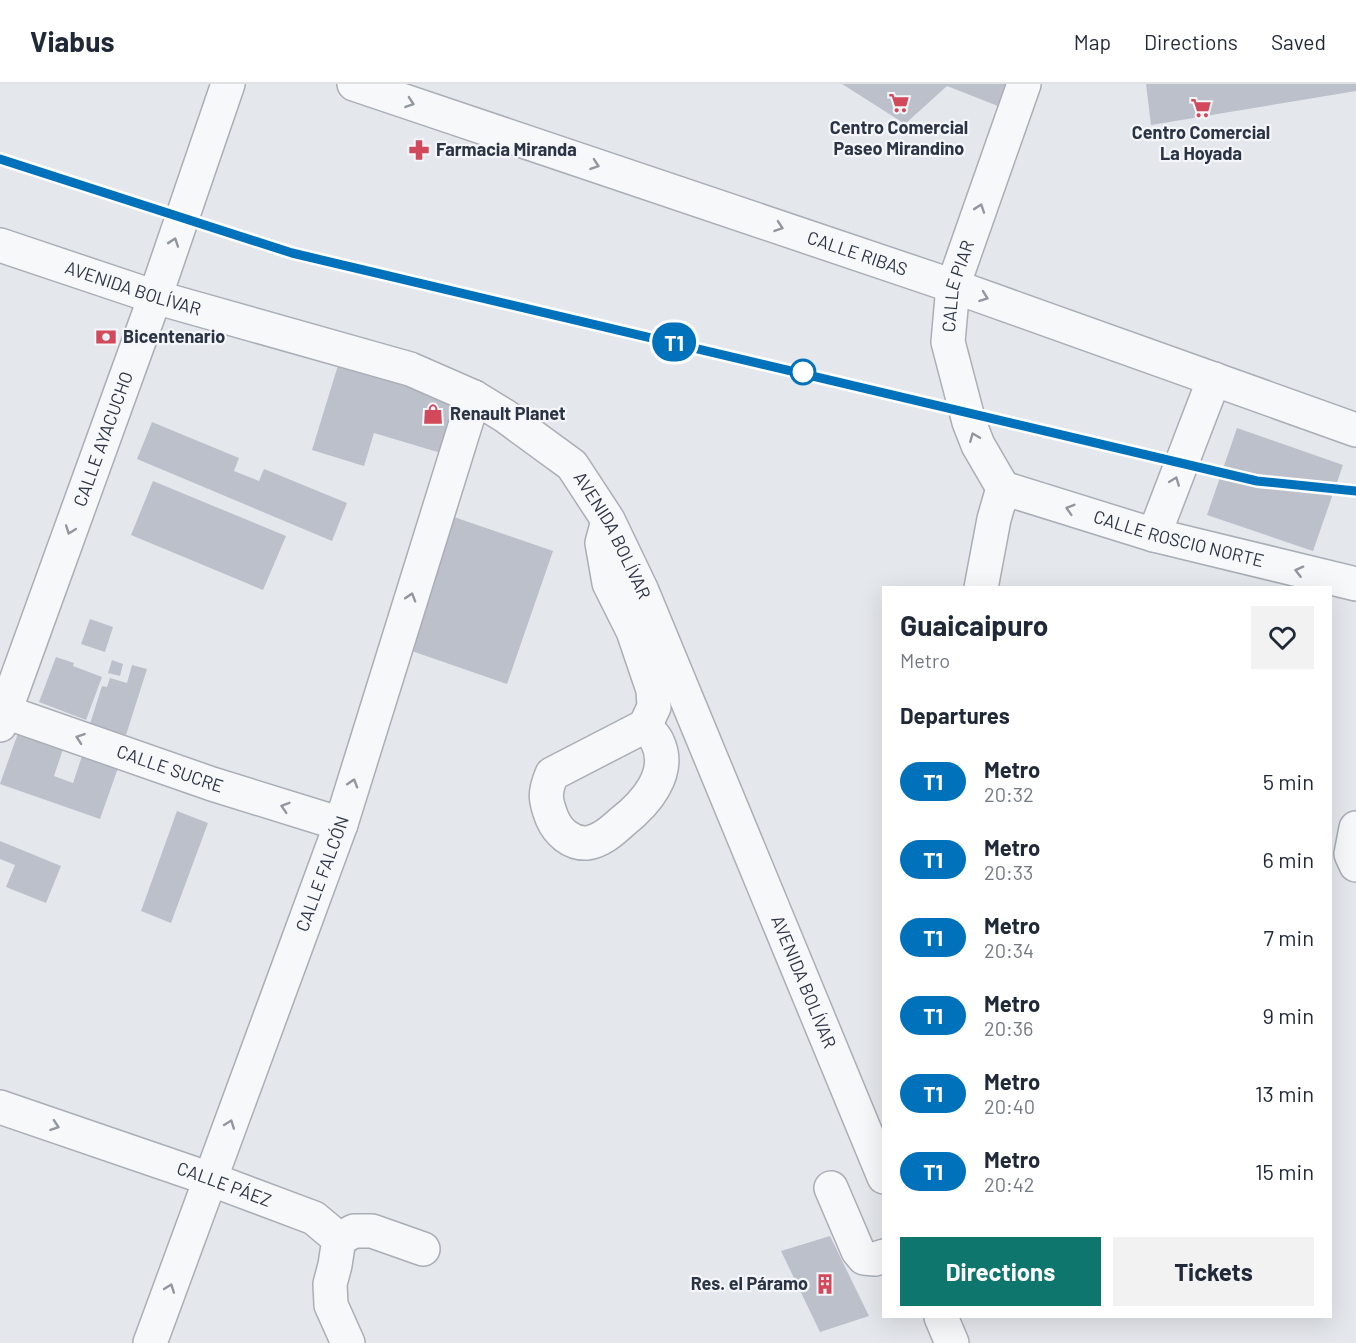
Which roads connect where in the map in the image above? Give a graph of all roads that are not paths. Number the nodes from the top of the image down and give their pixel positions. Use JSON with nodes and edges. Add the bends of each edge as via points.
{"nodes":[{"id":1,"x":228,"y":84,"type":"edge"},
{"id":2,"x":354,"y":84,"type":"edge"},
{"id":3,"x":1024,"y":84,"type":"edge"},
{"id":4,"x":0,"y":245,"type":"edge"},
{"id":5,"x":953,"y":286,"type":"junction"},
{"id":6,"x":155,"y":297,"type":"junction"},
{"id":7,"x":1214,"y":379,"type":"junction"},
{"id":8,"x":474,"y":397,"type":"junction"},
{"id":9,"x":1356,"y":430,"type":"edge"},
{"id":10,"x":1003,"y":488,"type":"junction"},
{"id":11,"x":608,"y":520,"type":"junction"},
{"id":12,"x":1154,"y":535,"type":"junction"},
{"id":13,"x":1356,"y":584,"type":"edge"},
{"id":14,"x":981,"y":586,"type":"edge"},
{"id":15,"x":1,"y":716,"type":"edge"},
{"id":16,"x":645,"y":726,"type":"dead end"},
{"id":17,"x":341,"y":824,"type":"junction"},
{"id":18,"x":1356,"y":828,"type":"edge"},
{"id":19,"x":1356,"y":865,"type":"edge"},
{"id":20,"x":0,"y":1107,"type":"edge"},
{"id":21,"x":882,"y":1173,"type":"edge"},
{"id":22,"x":210,"y":1179,"type":"junction"},
{"id":23,"x":831,"y":1188,"type":"dead end"},
{"id":24,"x":339,"y":1239,"type":"junction"},
{"id":25,"x":423,"y":1249,"type":"dead end"},
{"id":26,"x":882,"y":1257,"type":"edge"},
{"id":27,"x":941,"y":1318,"type":"edge"},
{"id":28,"x":150,"y":1343,"type":"edge"},
{"id":29,"x":348,"y":1343,"type":"edge"},
{"id":30,"x":952,"y":1343,"type":"edge"}],
"edges":[{"from":6,"to":1,"type":"street","name":"CALLE AYACUCHO","one_way":true},
{"from":2,"to":5,"type":"street","name":"CALLE RIBAS","one_way":true},
{"from":5,"to":3,"type":"street","name":"CALLE PIAR","one_way":true},
{"from":4,"to":6,"type":"street","name":"AVENIDA BOLÍVAR"},
{"from":5,"to":7,"type":"street","name":"CALLE RIBAS","one_way":true},
{"from":10,"to":5,"type":"street","name":"CALLE PIAR","one_way":true,"via":[[978,445],[955,374],[948,342]]},
{"from":6,"to":8,"type":"street","name":"AVENIDA BOLÍVAR","via":[[410,369]]},
{"from":6,"to":15,"type":"street","name":"CALLE AYACUCHO","one_way":true},
{"from":7,"to":9,"type":"street","name":"CALLE RIBAS"},
{"from":12,"to":7,"type":"street","one_way":true},
{"from":8,"to":11,"type":"street","name":"AVENIDA BOLÍVAR","via":[[572,465]]},
{"from":17,"to":8,"type":"street","name":"CALLE FALCÓN","one_way":true},
{"from":12,"to":10,"type":"street","name":"CALLE ROSCIO NORTE","one_way":true},
{"from":10,"to":14,"type":"street"},
{"from":11,"to":16,"type":"street","via":[[602,543],[609,583],[633,631],[653,690],[654,707]]},
{"from":11,"to":21,"type":"street","name":"AVENIDA BOLÍVAR","via":[[642,591]]},
{"from":13,"to":12,"type":"street","name":"CALLE ROSCIO NORTE","one_way":true},
{"from":17,"to":15,"type":"street","name":"CALLE SUCRE","one_way":true},
{"from":22,"to":17,"type":"street","name":"CALLE FALCÓN","one_way":true},
{"from":18,"to":19,"type":"street","via":[[1351,854]]},
{"from":20,"to":22,"type":"street","name":"CALLE PÁEZ","one_way":true},
{"from":22,"to":24,"type":"street","name":"CALLE PÁEZ","via":[[314,1218]]},
{"from":28,"to":22,"type":"street","name":"CALLE FALCÓN","one_way":true},
{"from":23,"to":26,"type":"street","via":[[858,1251],[864,1258]]},
{"from":24,"to":25,"type":"street","via":[[354,1231],[372,1231]]},
{"from":24,"to":29,"type":"street","via":[[330,1284],[332,1305]]},
{"from":27,"to":30,"type":"street"}]}
